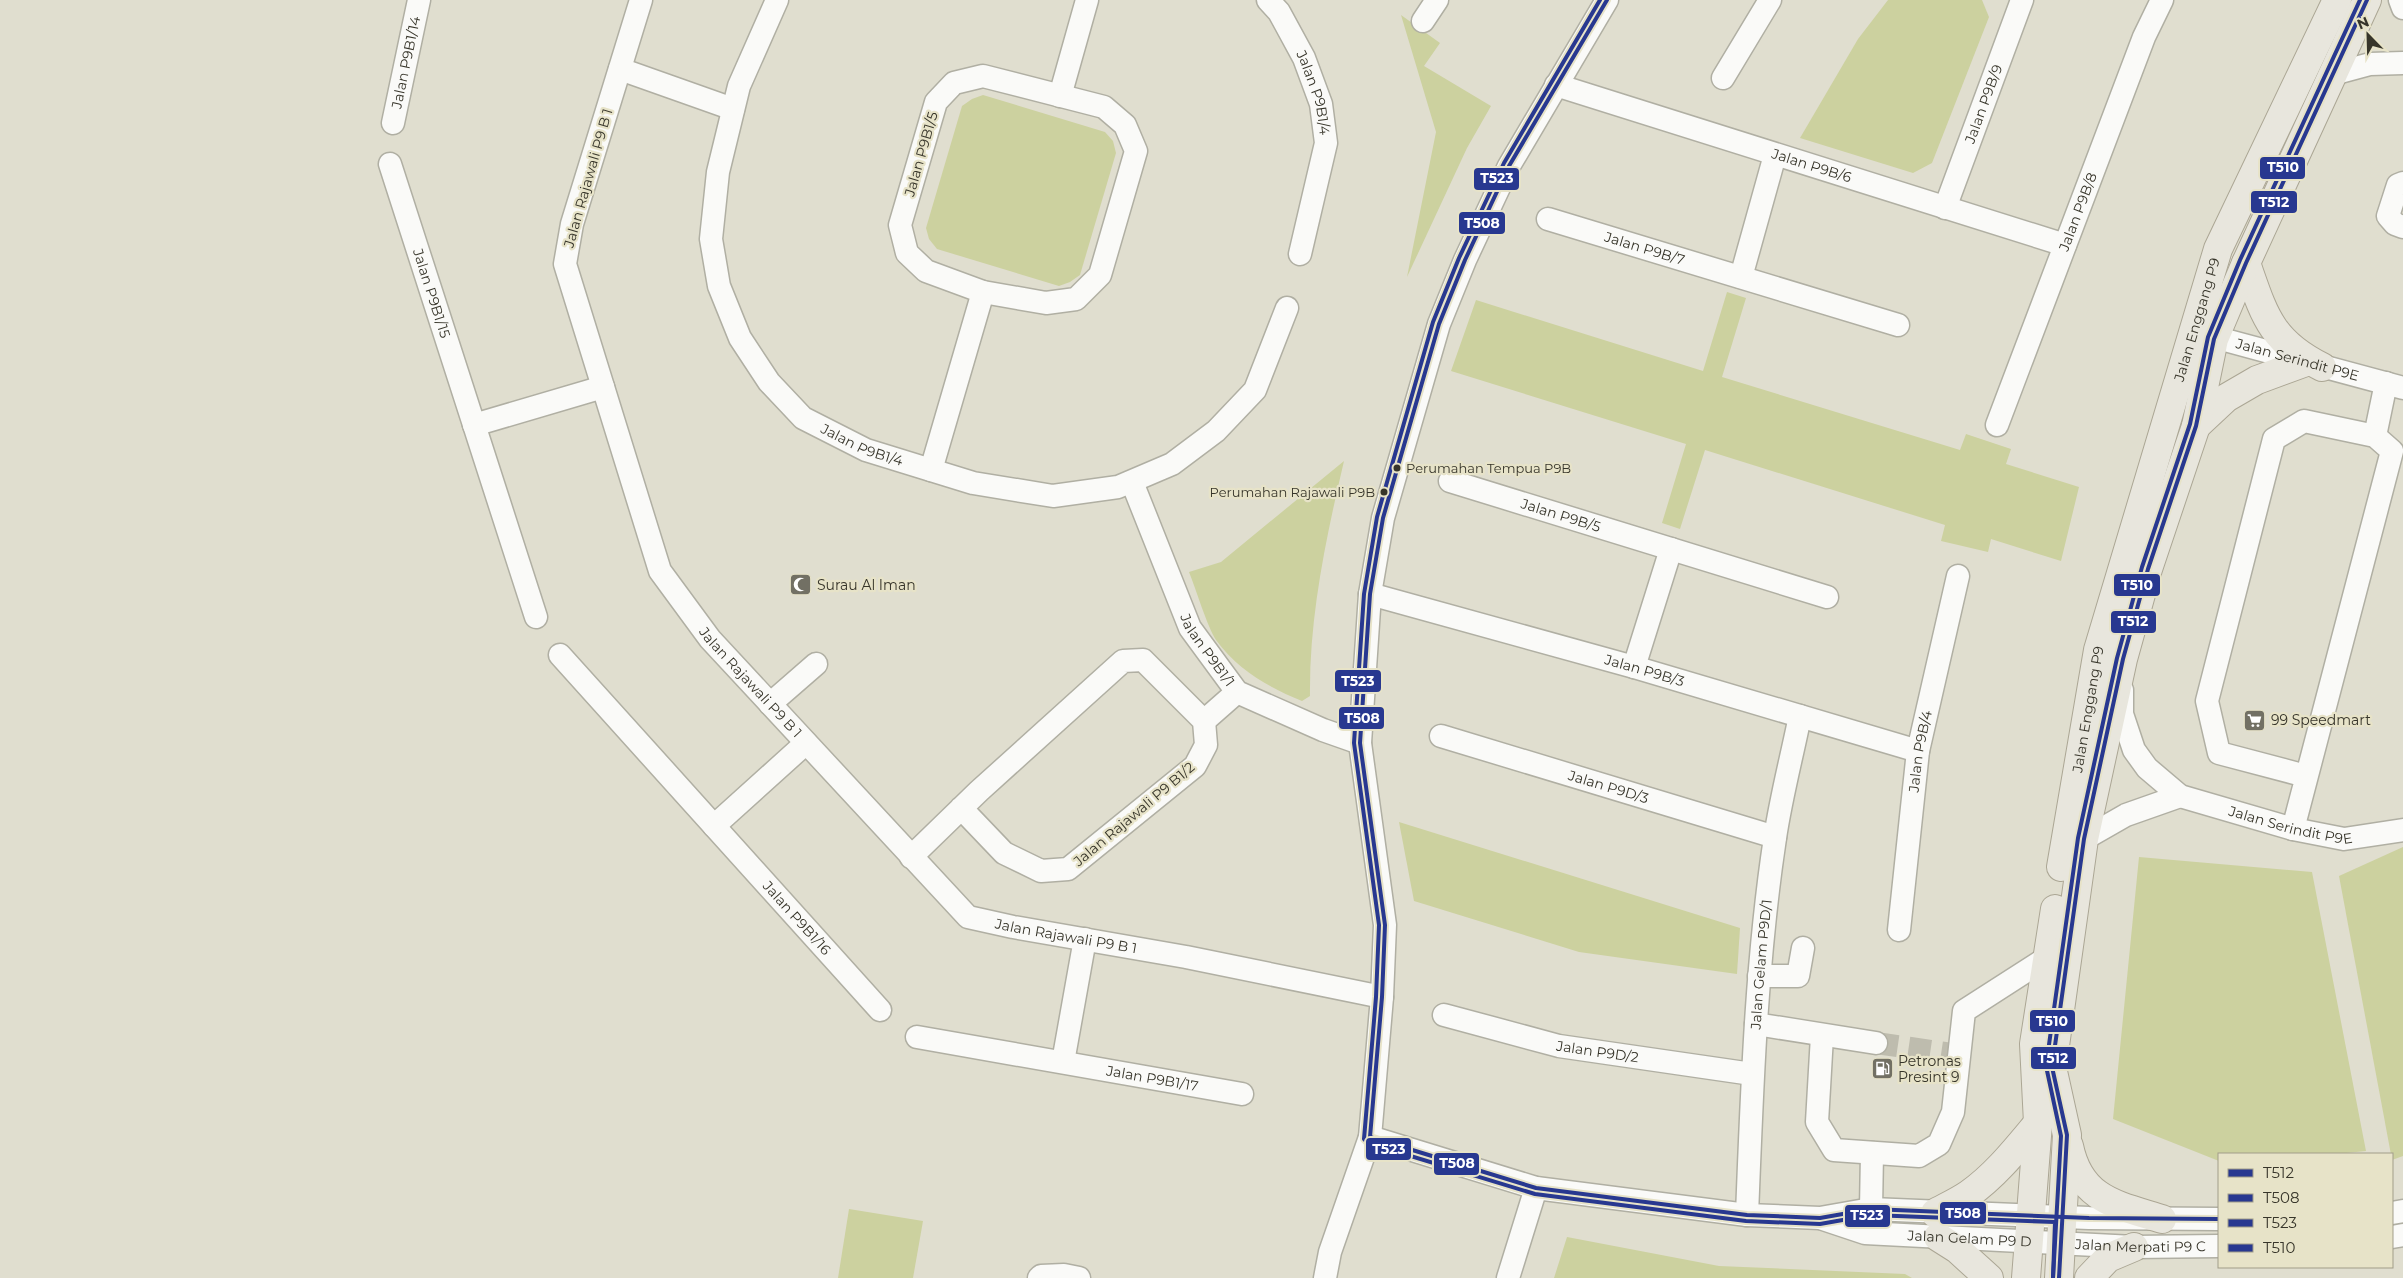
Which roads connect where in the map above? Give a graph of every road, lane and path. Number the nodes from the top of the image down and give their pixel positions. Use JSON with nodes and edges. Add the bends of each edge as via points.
{"nodes":[{"id":1,"x":419,"y":0,"type":"edge"},
{"id":2,"x":641,"y":0,"type":"edge"},
{"id":3,"x":777,"y":0,"type":"edge"},
{"id":4,"x":1087,"y":0,"type":"edge"},
{"id":5,"x":1437,"y":0,"type":"edge"},
{"id":6,"x":1607,"y":0,"type":"edge"},
{"id":7,"x":1770,"y":0,"type":"edge"},
{"id":8,"x":2022,"y":0,"type":"edge"},
{"id":9,"x":2162,"y":0,"type":"edge"},
{"id":10,"x":2337,"y":0,"type":"edge"},
{"id":11,"x":2367,"y":0,"type":"edge"},
{"id":12,"x":2400,"y":0,"type":"edge"},
{"id":13,"x":1279,"y":4,"type":"edge"},
{"id":14,"x":2403,"y":8,"type":"edge"},
{"id":15,"x":1423,"y":21,"type":"dead end"},
{"id":16,"x":2403,"y":63,"type":"edge"},
{"id":17,"x":620,"y":69,"type":"junction"},
{"id":18,"x":2333,"y":74,"type":"junction"},
{"id":19,"x":1723,"y":78,"type":"dead end"},
{"id":20,"x":1556,"y":85,"type":"junction"},
{"id":21,"x":1060,"y":96,"type":"junction"},
{"id":22,"x":733,"y":109,"type":"junction"},
{"id":23,"x":393,"y":123,"type":"dead end"},
{"id":24,"x":1774,"y":155,"type":"junction"},
{"id":25,"x":390,"y":164,"type":"dead end"},
{"id":26,"x":2403,"y":183,"type":"edge"},
{"id":27,"x":1945,"y":208,"type":"junction"},
{"id":28,"x":1548,"y":219,"type":"dead end"},
{"id":29,"x":2403,"y":227,"type":"edge"},
{"id":30,"x":2065,"y":246,"type":"junction"},
{"id":31,"x":1300,"y":254,"type":"dead end"},
{"id":32,"x":2246,"y":263,"type":"junction"},
{"id":33,"x":1741,"y":277,"type":"junction"},
{"id":34,"x":983,"y":292,"type":"junction"},
{"id":35,"x":1287,"y":308,"type":"dead end"},
{"id":36,"x":1898,"y":325,"type":"dead end"},
{"id":37,"x":2203,"y":335,"type":"junction"},
{"id":38,"x":2314,"y":364,"type":"junction"},
{"id":39,"x":2394,"y":386,"type":"edge"},
{"id":40,"x":603,"y":387,"type":"junction"},
{"id":41,"x":474,"y":425,"type":"junction"},
{"id":42,"x":1997,"y":425,"type":"dead end"},
{"id":43,"x":2196,"y":426,"type":"junction"},
{"id":44,"x":2375,"y":436,"type":"junction"},
{"id":45,"x":931,"y":470,"type":"junction"},
{"id":46,"x":1450,"y":481,"type":"dead end"},
{"id":47,"x":1132,"y":482,"type":"junction"},
{"id":48,"x":1671,"y":550,"type":"junction"},
{"id":49,"x":1958,"y":576,"type":"dead end"},
{"id":50,"x":1370,"y":594,"type":"junction"},
{"id":51,"x":1827,"y":597,"type":"dead end"},
{"id":52,"x":536,"y":617,"type":"dead end"},
{"id":53,"x":560,"y":655,"type":"dead end"},
{"id":54,"x":2123,"y":659,"type":"junction"},
{"id":55,"x":816,"y":664,"type":"dead end"},
{"id":56,"x":1634,"y":667,"type":"junction"},
{"id":57,"x":1238,"y":692,"type":"junction"},
{"id":58,"x":770,"y":704,"type":"junction"},
{"id":59,"x":1800,"y":716,"type":"junction"},
{"id":60,"x":1204,"y":721,"type":"junction"},
{"id":61,"x":1441,"y":736,"type":"dead end"},
{"id":62,"x":806,"y":743,"type":"junction"},
{"id":63,"x":1360,"y":743,"type":"junction"},
{"id":64,"x":1918,"y":751,"type":"junction"},
{"id":65,"x":2306,"y":776,"type":"junction"},
{"id":66,"x":2180,"y":796,"type":"junction"},
{"id":67,"x":961,"y":808,"type":"junction"},
{"id":68,"x":714,"y":826,"type":"junction"},
{"id":69,"x":2292,"y":830,"type":"junction"},
{"id":70,"x":2403,"y":830,"type":"edge"},
{"id":71,"x":1775,"y":838,"type":"junction"},
{"id":72,"x":2084,"y":839,"type":"junction"},
{"id":73,"x":911,"y":857,"type":"junction"},
{"id":74,"x":1899,"y":930,"type":"dead end"},
{"id":75,"x":1085,"y":939,"type":"junction"},
{"id":76,"x":1803,"y":948,"type":"dead end"},
{"id":77,"x":2048,"y":957,"type":"junction"},
{"id":78,"x":1759,"y":976,"type":"junction"},
{"id":79,"x":1382,"y":997,"type":"junction"},
{"id":80,"x":880,"y":1010,"type":"dead end"},
{"id":81,"x":1444,"y":1014,"type":"dead end"},
{"id":82,"x":1756,"y":1024,"type":"junction"},
{"id":83,"x":1822,"y":1036,"type":"junction"},
{"id":84,"x":917,"y":1037,"type":"dead end"},
{"id":85,"x":1876,"y":1043,"type":"tunnel mouth"},
{"id":86,"x":1063,"y":1062,"type":"junction"},
{"id":87,"x":1752,"y":1074,"type":"junction"},
{"id":88,"x":1242,"y":1094,"type":"dead end"},
{"id":89,"x":2038,"y":1123,"type":"junction"},
{"id":90,"x":2067,"y":1135,"type":"junction"},
{"id":91,"x":1370,"y":1137,"type":"junction"},
{"id":92,"x":1872,"y":1153,"type":"junction"},
{"id":93,"x":1536,"y":1188,"type":"junction"},
{"id":94,"x":1870,"y":1209,"type":"junction"},
{"id":95,"x":1747,"y":1215,"type":"junction"},
{"id":96,"x":1820,"y":1218,"type":"junction"},
{"id":97,"x":2162,"y":1219,"type":"junction"},
{"id":98,"x":2218,"y":1219,"type":"edge"},
{"id":99,"x":1936,"y":1225,"type":"junction"},
{"id":100,"x":2030,"y":1228,"type":"junction"},
{"id":101,"x":2062,"y":1229,"type":"junction"},
{"id":102,"x":2134,"y":1246,"type":"junction"},
{"id":103,"x":2218,"y":1246,"type":"edge"},
{"id":104,"x":1039,"y":1278,"type":"edge"},
{"id":105,"x":1079,"y":1278,"type":"edge"},
{"id":106,"x":1325,"y":1278,"type":"edge"},
{"id":107,"x":1508,"y":1278,"type":"edge"},
{"id":108,"x":1989,"y":1278,"type":"edge"},
{"id":109,"x":2026,"y":1278,"type":"edge"},
{"id":110,"x":2059,"y":1278,"type":"edge"},
{"id":111,"x":2089,"y":1278,"type":"edge"}],
"edges":[{"from":1,"to":23,"type":"street","name":"Jalan P9B1/14"},
{"from":2,"to":17,"type":"street","name":"Jalan Rajawali P9 B 1"},
{"from":3,"to":22,"type":"street","name":"Jalan P9B1/4","via":[[739,86]]},
{"from":4,"to":21,"type":"street"},
{"from":5,"to":15,"type":"street"},
{"from":6,"to":20,"type":"street"},
{"from":7,"to":19,"type":"street"},
{"from":8,"to":27,"type":"street","name":"Jalan P9B/9"},
{"from":9,"to":30,"type":"street","name":"Jalan P9B/8","via":[[2144,37]]},
{"from":10,"to":37,"type":"main road","name":"Jalan Enggang P9","via":[[2218,249]]},
{"from":11,"to":18,"type":"main road","name":"Jalan Enggang P9"},
{"from":12,"to":14,"type":"street"},
{"from":13,"to":31,"type":"street","name":"Jalan P9B1/4","via":[[1321,104],[1326,143]]},
{"from":16,"to":18,"type":"street","via":[[2370,64]]},
{"from":17,"to":22,"type":"street"},
{"from":17,"to":40,"type":"street","name":"Jalan Rajawali P9 B 1","via":[[572,224],[565,264]]},
{"from":18,"to":32,"type":"main road","name":"Jalan Enggang P9"},
{"from":20,"to":24,"type":"street","name":"Jalan P9B/6"},
{"from":20,"to":50,"type":"street","via":[[1510,166],[1465,260],[1439,324],[1382,518]]},
{"from":21,"to":34,"type":"street","name":"Jalan P9B1/5","via":[[1104,107],[1124,125],[1136,151],[1100,275],[1076,300],[1046,303]]},
{"from":21,"to":34,"type":"street","name":"Jalan P9B1/5","via":[[983,76],[954,82],[936,102],[900,224],[907,253],[926,271]]},
{"from":22,"to":45,"type":"street","name":"Jalan P9B1/4","via":[[718,172],[711,239],[719,286],[740,338],[769,382],[803,418],[866,450]]},
{"from":24,"to":27,"type":"street","name":"Jalan P9B/6"},
{"from":24,"to":33,"type":"street"},
{"from":25,"to":41,"type":"street","name":"Jalan P9B1/15"},
{"from":26,"to":29,"type":"street","via":[[2398,185],[2388,216]]},
{"from":27,"to":30,"type":"street","name":"Jalan P9B/6"},
{"from":28,"to":33,"type":"street","name":"Jalan P9B/7"},
{"from":30,"to":42,"type":"street","name":"Jalan P9B/8"},
{"from":32,"to":37,"type":"main road","name":"Jalan Enggang P9"},
{"from":32,"to":38,"type":"main road","via":[[2265,316],[2300,356]]},
{"from":33,"to":36,"type":"street","name":"Jalan P9B/7"},
{"from":34,"to":45,"type":"street"},
{"from":35,"to":47,"type":"street","name":"Jalan P9B1/4","via":[[1255,390],[1216,431],[1172,464]]},
{"from":37,"to":38,"type":"street","name":"Jalan Serindit P9E"},
{"from":37,"to":43,"type":"main road","name":"Jalan Enggang P9"},
{"from":37,"to":77,"type":"main road","name":"Jalan Enggang P9","via":[[2098,650],[2068,817]]},
{"from":38,"to":39,"type":"street","name":"Jalan Serindit P9E"},
{"from":38,"to":43,"type":"main road","via":[[2257,380],[2226,398]]},
{"from":39,"to":44,"type":"street"},
{"from":40,"to":41,"type":"street"},
{"from":40,"to":58,"type":"street","name":"Jalan Rajawali P9 B 1","via":[[660,571],[710,639]]},
{"from":41,"to":52,"type":"street","name":"Jalan P9B1/15"},
{"from":43,"to":54,"type":"main road","name":"Jalan Enggang P9","via":[[2148,570]]},
{"from":44,"to":65,"type":"street","via":[[2392,451]]},
{"from":44,"to":65,"type":"street","via":[[2304,421],[2274,439],[2207,701],[2219,752]]},
{"from":45,"to":47,"type":"street","name":"Jalan P9B1/4","via":[[973,482],[1053,496]]},
{"from":46,"to":48,"type":"street","name":"Jalan P9B/5"},
{"from":47,"to":57,"type":"street","name":"Jalan P9B1/1","via":[[1190,628]]},
{"from":48,"to":51,"type":"street","name":"Jalan P9B/5"},
{"from":48,"to":56,"type":"street"},
{"from":49,"to":64,"type":"street","name":"Jalan P9B/4"},
{"from":50,"to":56,"type":"street","name":"Jalan P9B/3"},
{"from":50,"to":63,"type":"street"},
{"from":53,"to":68,"type":"street","name":"Jalan P9B1/16"},
{"from":54,"to":66,"type":"street","name":"Jalan Serindit P9E","via":[[2122,714],[2134,750],[2147,768]]},
{"from":54,"to":72,"type":"main road","name":"Jalan Enggang P9"},
{"from":55,"to":58,"type":"street"},
{"from":56,"to":59,"type":"street","name":"Jalan P9B/3"},
{"from":57,"to":60,"type":"street"},
{"from":57,"to":63,"type":"street","name":"Jalan P9B1/1"},
{"from":58,"to":62,"type":"street","name":"Jalan Rajawali P9 B 1"},
{"from":59,"to":64,"type":"street","name":"Jalan P9B/3"},
{"from":59,"to":71,"type":"street","name":"Jalan Gelam P9D/1"},
{"from":60,"to":67,"type":"street","via":[[1143,660],[1123,661]]},
{"from":60,"to":67,"type":"street","name":"Jalan Rajawali P9 B1/2","via":[[1206,744],[1195,766],[1068,868],[1041,871],[1004,853]]},
{"from":61,"to":71,"type":"street","name":"Jalan P9D/3"},
{"from":62,"to":68,"type":"street"},
{"from":62,"to":73,"type":"street","name":"Jalan Rajawali P9 B 1"},
{"from":63,"to":79,"type":"street","via":[[1385,926]]},
{"from":64,"to":74,"type":"street","name":"Jalan P9B/4"},
{"from":65,"to":69,"type":"street"},
{"from":66,"to":69,"type":"street","name":"Jalan Serindit P9E"},
{"from":66,"to":72,"type":"street","via":[[2126,815]]},
{"from":67,"to":73,"type":"street"},
{"from":68,"to":80,"type":"street","name":"Jalan P9B1/16"},
{"from":69,"to":70,"type":"street","name":"Jalan Serindit P9E","via":[[2344,839]]},
{"from":71,"to":78,"type":"street","name":"Jalan Gelam P9D/1"},
{"from":72,"to":90,"type":"main road","name":"Jalan Enggang P9","via":[[2052,1067]]},
{"from":73,"to":75,"type":"street","name":"Jalan Rajawali P9 B 1","via":[[968,917]]},
{"from":75,"to":79,"type":"street","name":"Jalan Rajawali P9 B 1"},
{"from":75,"to":86,"type":"street"},
{"from":76,"to":78,"type":"street","via":[[1798,976]]},
{"from":77,"to":89,"type":"main road","name":"Jalan Enggang P9","via":[[2034,1044]]},
{"from":77,"to":92,"type":"street","via":[[1964,1011],[1953,1112],[1939,1144],[1919,1156]]},
{"from":78,"to":82,"type":"street","name":"Jalan Gelam P9D/1"},
{"from":79,"to":91,"type":"street"},
{"from":81,"to":87,"type":"street","name":"Jalan P9D/2","via":[[1559,1046]]},
{"from":82,"to":83,"type":"street"},
{"from":82,"to":87,"type":"street","name":"Jalan Gelam P9D/1"},
{"from":83,"to":85,"type":"street"},
{"from":83,"to":92,"type":"street","via":[[1817,1122],[1834,1150]]},
{"from":84,"to":86,"type":"street","name":"Jalan P9B1/17"},
{"from":86,"to":88,"type":"street","name":"Jalan P9B1/17"},
{"from":87,"to":95,"type":"street","name":"Jalan Gelam P9D/1"},
{"from":89,"to":99,"type":"main road","via":[[2004,1163]]},
{"from":89,"to":100,"type":"main road","name":"Jalan Enggang P9"},
{"from":90,"to":97,"type":"main road","via":[[2071,1159],[2092,1190],[2104,1200]]},
{"from":90,"to":101,"type":"main road","name":"Jalan Enggang P9"},
{"from":91,"to":93,"type":"street","name":"Jalan Gelam P9 D"},
{"from":91,"to":106,"type":"street","via":[[1330,1252]]},
{"from":92,"to":94,"type":"street"},
{"from":93,"to":95,"type":"street","name":"Jalan Gelam P9 D"},
{"from":93,"to":107,"type":"street"},
{"from":94,"to":96,"type":"street","name":"Jalan Gelam P9 D"},
{"from":94,"to":99,"type":"street","name":"Jalan Gelam P9 D"},
{"from":95,"to":96,"type":"street","name":"Jalan Gelam P9 D"},
{"from":96,"to":99,"type":"street","name":"Jalan Gelam P9 D","via":[[1865,1233]]},
{"from":97,"to":98,"type":"street","name":"Jalan Merpati P9 C"},
{"from":97,"to":101,"type":"street","name":"Jalan Merpati P9 C","via":[[2088,1218]]},
{"from":99,"to":100,"type":"street","name":"Jalan Gelam P9 D"},
{"from":99,"to":108,"type":"main road"},
{"from":100,"to":101,"type":"street","name":"Jalan Gelam P9 D"},
{"from":100,"to":109,"type":"main road","name":"Jalan Enggang P9"},
{"from":101,"to":102,"type":"street","name":"Jalan Merpati P9 C"},
{"from":101,"to":110,"type":"main road","name":"Jalan Enggang P9"},
{"from":102,"to":103,"type":"street","name":"Jalan Merpati P9 C"},
{"from":102,"to":111,"type":"main road","via":[[2108,1258]]},
{"from":104,"to":105,"type":"street","via":[[1064,1275]]}]}
